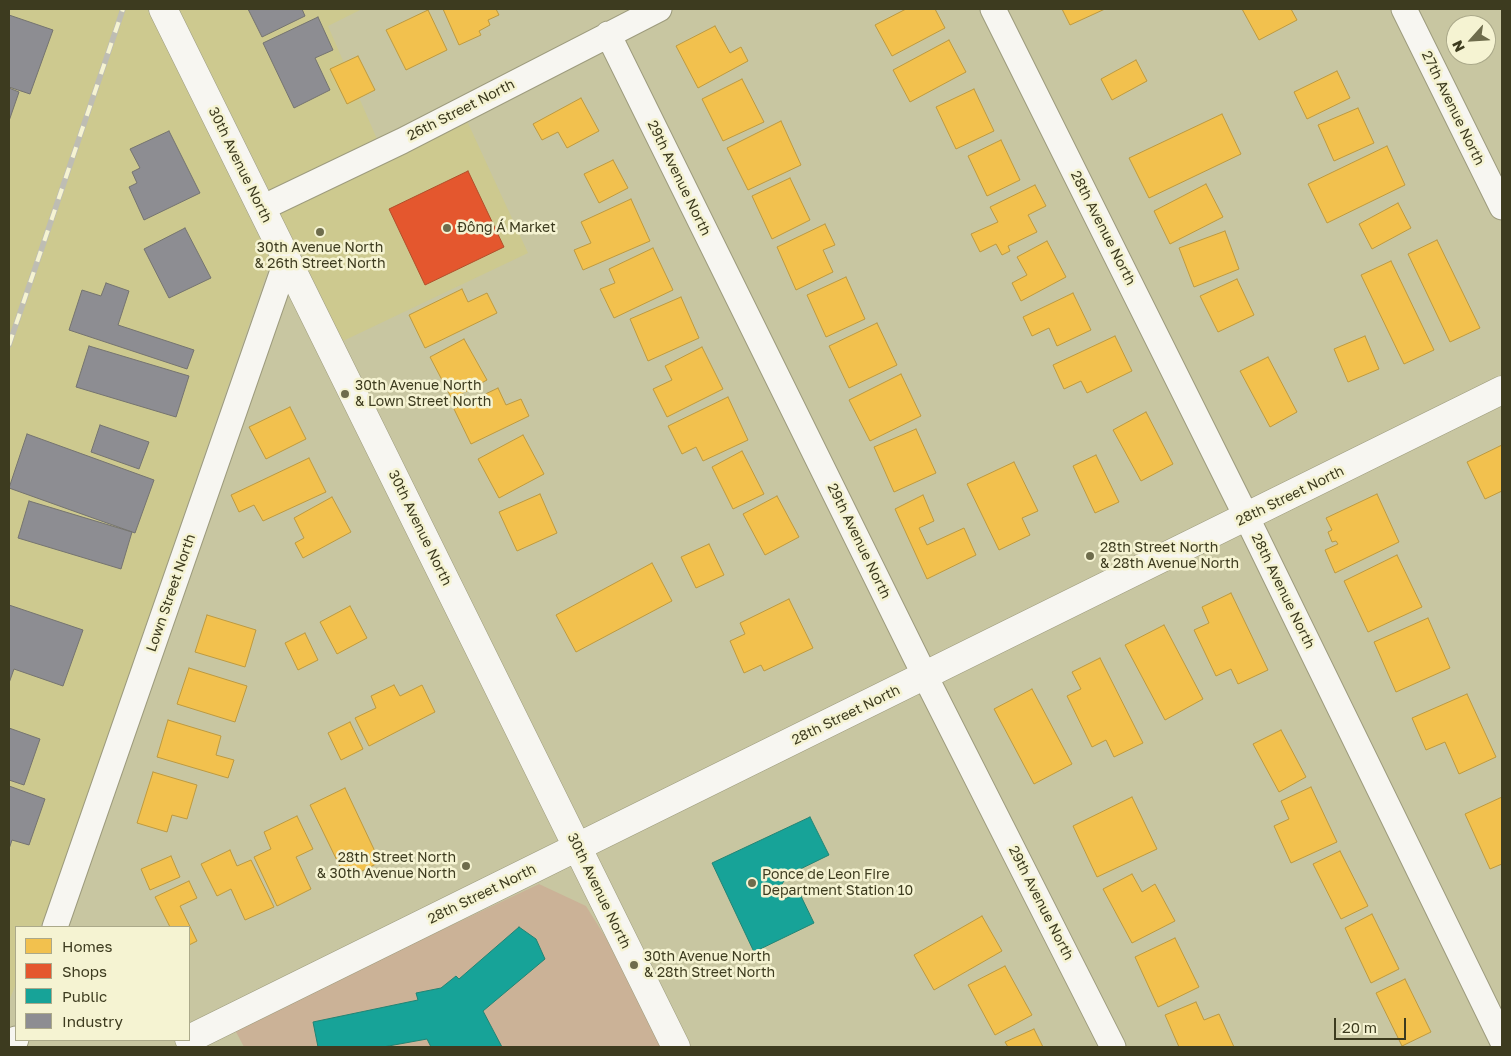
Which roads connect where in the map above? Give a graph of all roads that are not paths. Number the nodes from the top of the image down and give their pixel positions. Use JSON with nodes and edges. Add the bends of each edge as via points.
{"nodes":[{"id":1,"x":163,"y":9,"type":"edge"},
{"id":2,"x":659,"y":9,"type":"edge"},
{"id":3,"x":993,"y":9,"type":"edge"},
{"id":4,"x":1404,"y":9,"type":"edge"},
{"id":5,"x":608,"y":34,"type":"junction"},
{"id":6,"x":1502,"y":207,"type":"edge"},
{"id":7,"x":262,"y":208,"type":"junction"},
{"id":8,"x":287,"y":259,"type":"junction"},
{"id":9,"x":1502,"y":390,"type":"edge"},
{"id":10,"x":1247,"y":518,"type":"junction"},
{"id":11,"x":925,"y":676,"type":"junction"},
{"id":12,"x":578,"y":847,"type":"junction"},
{"id":13,"x":55,"y":926,"type":"edge"},
{"id":14,"x":190,"y":1038,"type":"edge"},
{"id":15,"x":1502,"y":1040,"type":"edge"},
{"id":16,"x":184,"y":1041,"type":"edge"},
{"id":17,"x":171,"y":1047,"type":"edge"},
{"id":18,"x":676,"y":1047,"type":"edge"},
{"id":19,"x":1114,"y":1047,"type":"edge"}],
"edges":[{"from":1,"to":7,"type":"street","name":"30th Avenue North"},
{"from":2,"to":5,"type":"street","name":"26th Street North"},
{"from":3,"to":10,"type":"street","name":"28th Avenue North"},
{"from":4,"to":6,"type":"street","name":"27th Avenue North"},
{"from":5,"to":7,"type":"street","name":"26th Street North","via":[[402,141]]},
{"from":5,"to":11,"type":"street","name":"29th Avenue North"},
{"from":7,"to":8,"type":"street","name":"30th Avenue North"},
{"from":8,"to":12,"type":"street","name":"30th Avenue North"},
{"from":8,"to":13,"type":"street","name":"Lown Street North"},
{"from":9,"to":10,"type":"street","name":"28th Street North"},
{"from":10,"to":11,"type":"street","name":"28th Street North"},
{"from":10,"to":15,"type":"street","name":"28th Avenue North"},
{"from":11,"to":12,"type":"street","name":"28th Street North"},
{"from":11,"to":19,"type":"street","name":"29th Avenue North"},
{"from":12,"to":14,"type":"street","name":"28th Street North"},
{"from":12,"to":18,"type":"street","name":"30th Avenue North"},
{"from":16,"to":17,"type":"street","name":"28th Street North"}]}
